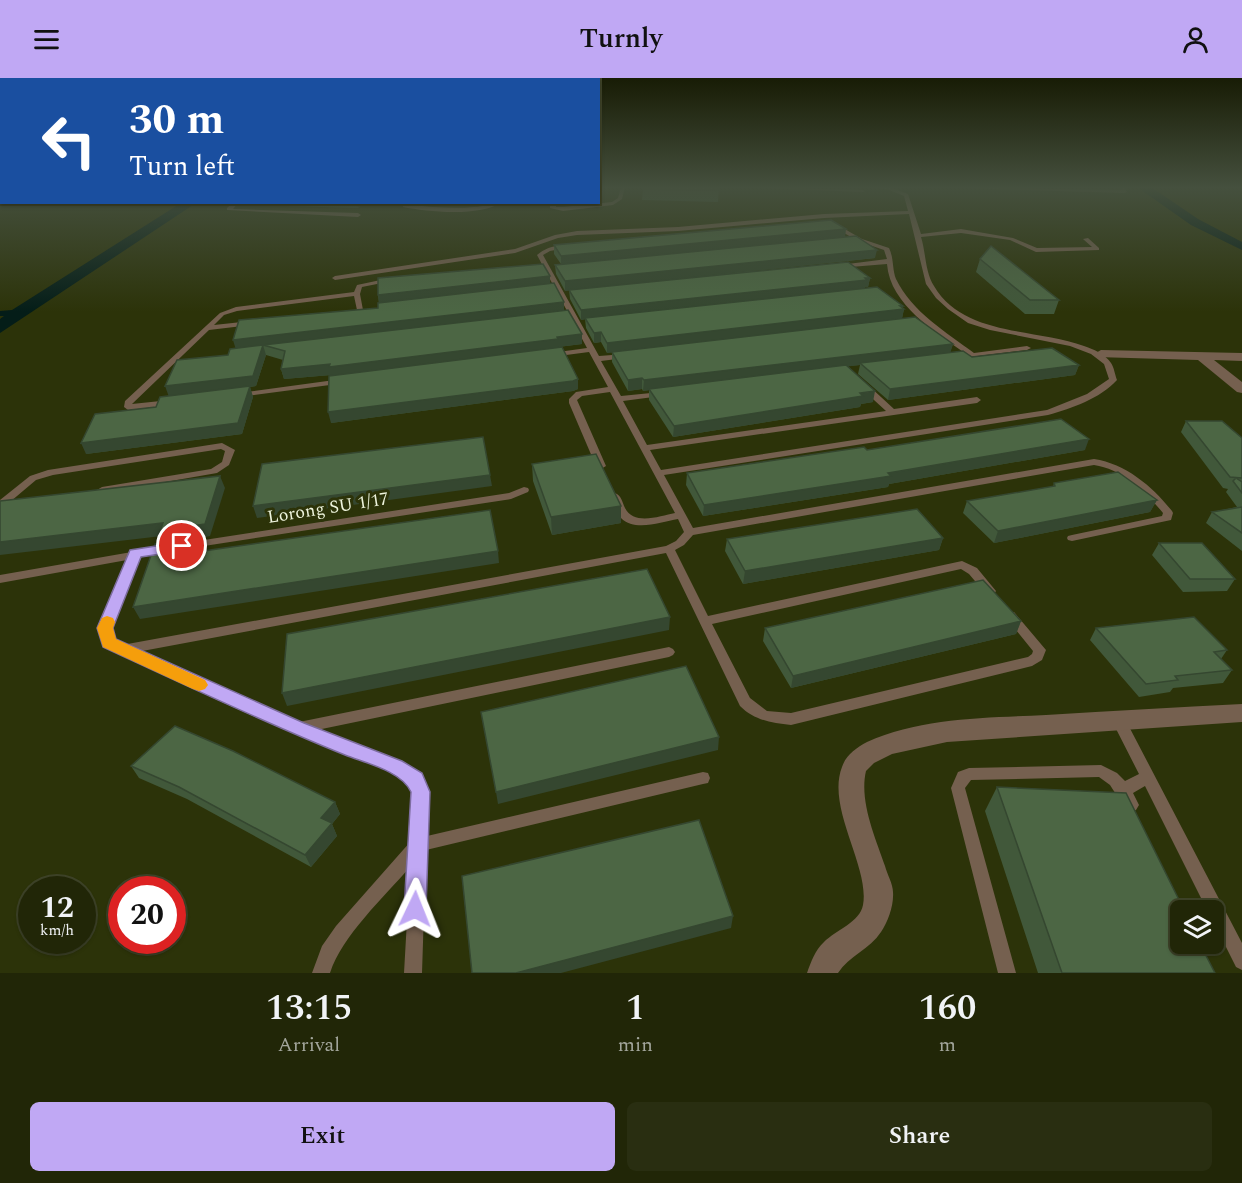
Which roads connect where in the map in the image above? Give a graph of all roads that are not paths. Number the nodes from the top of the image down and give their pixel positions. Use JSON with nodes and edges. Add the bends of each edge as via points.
{"nodes":[{"id":1,"x":678,"y":229,"type":"edge"},
{"id":2,"x":764,"y":229,"type":"edge"},
{"id":3,"x":838,"y":229,"type":"edge"},
{"id":4,"x":917,"y":229,"type":"edge"},
{"id":5,"x":919,"y":236,"type":"junction"},
{"id":6,"x":654,"y":239,"type":"edge"},
{"id":7,"x":1086,"y":239,"type":"dead end"},
{"id":8,"x":860,"y":240,"type":"junction"},
{"id":9,"x":849,"y":241,"type":"edge"},
{"id":10,"x":572,"y":247,"type":"edge"},
{"id":11,"x":889,"y":262,"type":"junction"},
{"id":12,"x":534,"y":266,"type":"edge"},
{"id":13,"x":548,"y":267,"type":"junction"},
{"id":14,"x":831,"y":268,"type":"edge"},
{"id":15,"x":561,"y":269,"type":"edge"},
{"id":16,"x":335,"y":278,"type":"dead end"},
{"id":17,"x":394,"y":280,"type":"edge"},
{"id":18,"x":547,"y":289,"type":"edge"},
{"id":19,"x":899,"y":290,"type":"junction"},
{"id":20,"x":560,"y":291,"type":"junction"},
{"id":21,"x":887,"y":291,"type":"edge"},
{"id":22,"x":357,"y":294,"type":"junction"},
{"id":23,"x":574,"y":294,"type":"edge"},
{"id":24,"x":371,"y":309,"type":"edge"},
{"id":25,"x":360,"y":310,"type":"junction"},
{"id":26,"x":348,"y":311,"type":"edge"},
{"id":27,"x":573,"y":315,"type":"junction"},
{"id":28,"x":562,"y":317,"type":"edge"},
{"id":29,"x":266,"y":321,"type":"edge"},
{"id":30,"x":925,"y":321,"type":"junction"},
{"id":31,"x":913,"y":322,"type":"edge"},
{"id":32,"x":590,"y":323,"type":"edge"},
{"id":33,"x":578,"y":324,"type":"junction"},
{"id":34,"x":207,"y":328,"type":"junction"},
{"id":35,"x":1027,"y":348,"type":"edge"},
{"id":36,"x":590,"y":350,"type":"junction"},
{"id":37,"x":1101,"y":354,"type":"junction"},
{"id":38,"x":631,"y":355,"type":"edge"},
{"id":39,"x":973,"y":355,"type":"junction"},
{"id":40,"x":543,"y":356,"type":"edge"},
{"id":41,"x":1202,"y":357,"type":"junction"},
{"id":42,"x":1242,"y":357,"type":"edge"},
{"id":43,"x":950,"y":358,"type":"edge"},
{"id":44,"x":596,"y":359,"type":"junction"},
{"id":45,"x":182,"y":361,"type":"edge"},
{"id":46,"x":170,"y":362,"type":"junction"},
{"id":47,"x":855,"y":378,"type":"edge"},
{"id":48,"x":357,"y":380,"type":"edge"},
{"id":49,"x":1242,"y":388,"type":"edge"},
{"id":50,"x":665,"y":393,"type":"edge"},
{"id":51,"x":616,"y":394,"type":"junction"},
{"id":52,"x":229,"y":396,"type":"edge"},
{"id":53,"x":977,"y":400,"type":"dead end"},
{"id":54,"x":183,"y":402,"type":"edge"},
{"id":55,"x":892,"y":412,"type":"junction"},
{"id":56,"x":645,"y":448,"type":"junction"},
{"id":57,"x":605,"y":473,"type":"edge"},
{"id":58,"x":659,"y":473,"type":"junction"},
{"id":59,"x":609,"y":484,"type":"edge"},
{"id":60,"x":524,"y":490,"type":"dead end"},
{"id":61,"x":91,"y":492,"type":"edge"},
{"id":62,"x":23,"y":503,"type":"edge"},
{"id":63,"x":0,"y":506,"type":"edge"},
{"id":64,"x":681,"y":515,"type":"junction"},
{"id":65,"x":690,"y":532,"type":"junction"},
{"id":66,"x":1072,"y":538,"type":"dead end"},
{"id":67,"x":669,"y":549,"type":"junction"},
{"id":68,"x":135,"y":554,"type":"junction"},
{"id":69,"x":0,"y":579,"type":"edge"},
{"id":70,"x":705,"y":621,"type":"junction"},
{"id":71,"x":120,"y":650,"type":"junction"},
{"id":72,"x":669,"y":652,"type":"dead end"},
{"id":73,"x":1242,"y":713,"type":"edge"},
{"id":74,"x":1119,"y":721,"type":"junction"},
{"id":75,"x":298,"y":728,"type":"junction"},
{"id":76,"x":1148,"y":776,"type":"junction"},
{"id":77,"x":703,"y":778,"type":"dead end"},
{"id":78,"x":1124,"y":790,"type":"junction"},
{"id":79,"x":1138,"y":821,"type":"edge"},
{"id":80,"x":418,"y":845,"type":"junction"},
{"id":81,"x":1242,"y":961,"type":"edge"},
{"id":82,"x":321,"y":973,"type":"edge"},
{"id":83,"x":413,"y":973,"type":"edge"},
{"id":84,"x":822,"y":973,"type":"edge"},
{"id":85,"x":1008,"y":973,"type":"edge"}],
"edges":[{"from":1,"to":16,"type":"lane","via":[[580,232],[548,238],[515,251]]},
{"from":2,"to":6,"type":"lane"},
{"from":3,"to":8,"type":"lane"},
{"from":4,"to":5,"type":"lane"},
{"from":5,"to":7,"type":"lane","via":[[961,231],[1011,239],[1036,250],[1097,249]]},
{"from":5,"to":37,"type":"lane","via":[[927,280],[965,320],[1002,332],[1059,340]]},
{"from":8,"to":9,"type":"lane"},
{"from":8,"to":11,"type":"lane","via":[[887,249]]},
{"from":10,"to":13,"type":"lane","via":[[543,251],[540,255]]},
{"from":11,"to":14,"type":"lane"},
{"from":11,"to":19,"type":"lane"},
{"from":12,"to":13,"type":"lane"},
{"from":13,"to":15,"type":"lane"},
{"from":13,"to":20,"type":"lane"},
{"from":17,"to":22,"type":"lane","via":[[365,283],[359,286]]},
{"from":18,"to":20,"type":"lane"},
{"from":19,"to":21,"type":"lane"},
{"from":19,"to":30,"type":"lane"},
{"from":20,"to":23,"type":"lane"},
{"from":20,"to":27,"type":"lane"},
{"from":22,"to":25,"type":"lane"},
{"from":22,"to":34,"type":"lane","via":[[236,309],[222,314]]},
{"from":24,"to":25,"type":"lane"},
{"from":25,"to":26,"type":"lane"},
{"from":27,"to":28,"type":"lane"},
{"from":27,"to":33,"type":"lane"},
{"from":29,"to":34,"type":"lane"},
{"from":30,"to":31,"type":"lane"},
{"from":30,"to":39,"type":"lane"},
{"from":32,"to":33,"type":"lane"},
{"from":33,"to":36,"type":"lane"},
{"from":34,"to":46,"type":"lane"},
{"from":35,"to":39,"type":"lane"},
{"from":36,"to":40,"type":"lane"},
{"from":36,"to":44,"type":"lane"},
{"from":37,"to":41,"type":"street"},
{"from":37,"to":58,"type":"lane","via":[[1113,371],[1113,380],[1088,398],[1048,412]]},
{"from":38,"to":44,"type":"lane"},
{"from":39,"to":43,"type":"lane"},
{"from":41,"to":42,"type":"street"},
{"from":41,"to":49,"type":"street"},
{"from":44,"to":51,"type":"lane"},
{"from":45,"to":46,"type":"lane"},
{"from":46,"to":54,"type":"lane","via":[[128,407]]},
{"from":47,"to":55,"type":"lane"},
{"from":48,"to":52,"type":"lane"},
{"from":50,"to":51,"type":"lane"},
{"from":51,"to":56,"type":"lane"},
{"from":51,"to":57,"type":"lane","via":[[579,394],[573,403]]},
{"from":53,"to":55,"type":"lane"},
{"from":55,"to":56,"type":"lane"},
{"from":56,"to":58,"type":"lane"},
{"from":58,"to":64,"type":"lane"},
{"from":59,"to":64,"type":"lane","via":[[627,518],[642,522]]},
{"from":60,"to":68,"type":"lane","name":"Lorong SU 1/17","via":[[511,496]]},
{"from":61,"to":63,"type":"lane","via":[[214,471],[226,463],[230,450],[210,447],[51,472],[33,478]]},
{"from":62,"to":63,"type":"lane"},
{"from":64,"to":65,"type":"lane"},
{"from":65,"to":66,"type":"lane","via":[[1094,462],[1120,468],[1168,513],[1167,518],[1158,521]]},
{"from":65,"to":67,"type":"lane"},
{"from":67,"to":70,"type":"lane"},
{"from":67,"to":71,"type":"lane"},
{"from":68,"to":69,"type":"lane","name":"Lorong SU 1/17"},
{"from":68,"to":71,"type":"lane","via":[[105,628],[109,643]]},
{"from":70,"to":70,"type":"lane","via":[[745,702],[753,711],[770,718],[791,719],[1032,661],[1040,650],[973,571],[962,565]]},
{"from":71,"to":75,"type":"lane"},
{"from":72,"to":75,"type":"lane"},
{"from":73,"to":74,"type":"street"},
{"from":74,"to":76,"type":"lane"},
{"from":74,"to":84,"type":"street","via":[[962,731],[911,739],[868,753],[855,767],[850,780],[879,904],[868,927],[841,947],[824,965]]},
{"from":75,"to":80,"type":"lane","via":[[395,767],[415,779],[421,792]]},
{"from":76,"to":78,"type":"lane"},
{"from":76,"to":81,"type":"lane"},
{"from":77,"to":80,"type":"lane"},
{"from":78,"to":79,"type":"lane"},
{"from":78,"to":85,"type":"lane","via":[[1101,771],[969,774],[959,782]]},
{"from":80,"to":82,"type":"lane","via":[[342,932],[328,952]]},
{"from":80,"to":83,"type":"lane"}]}
